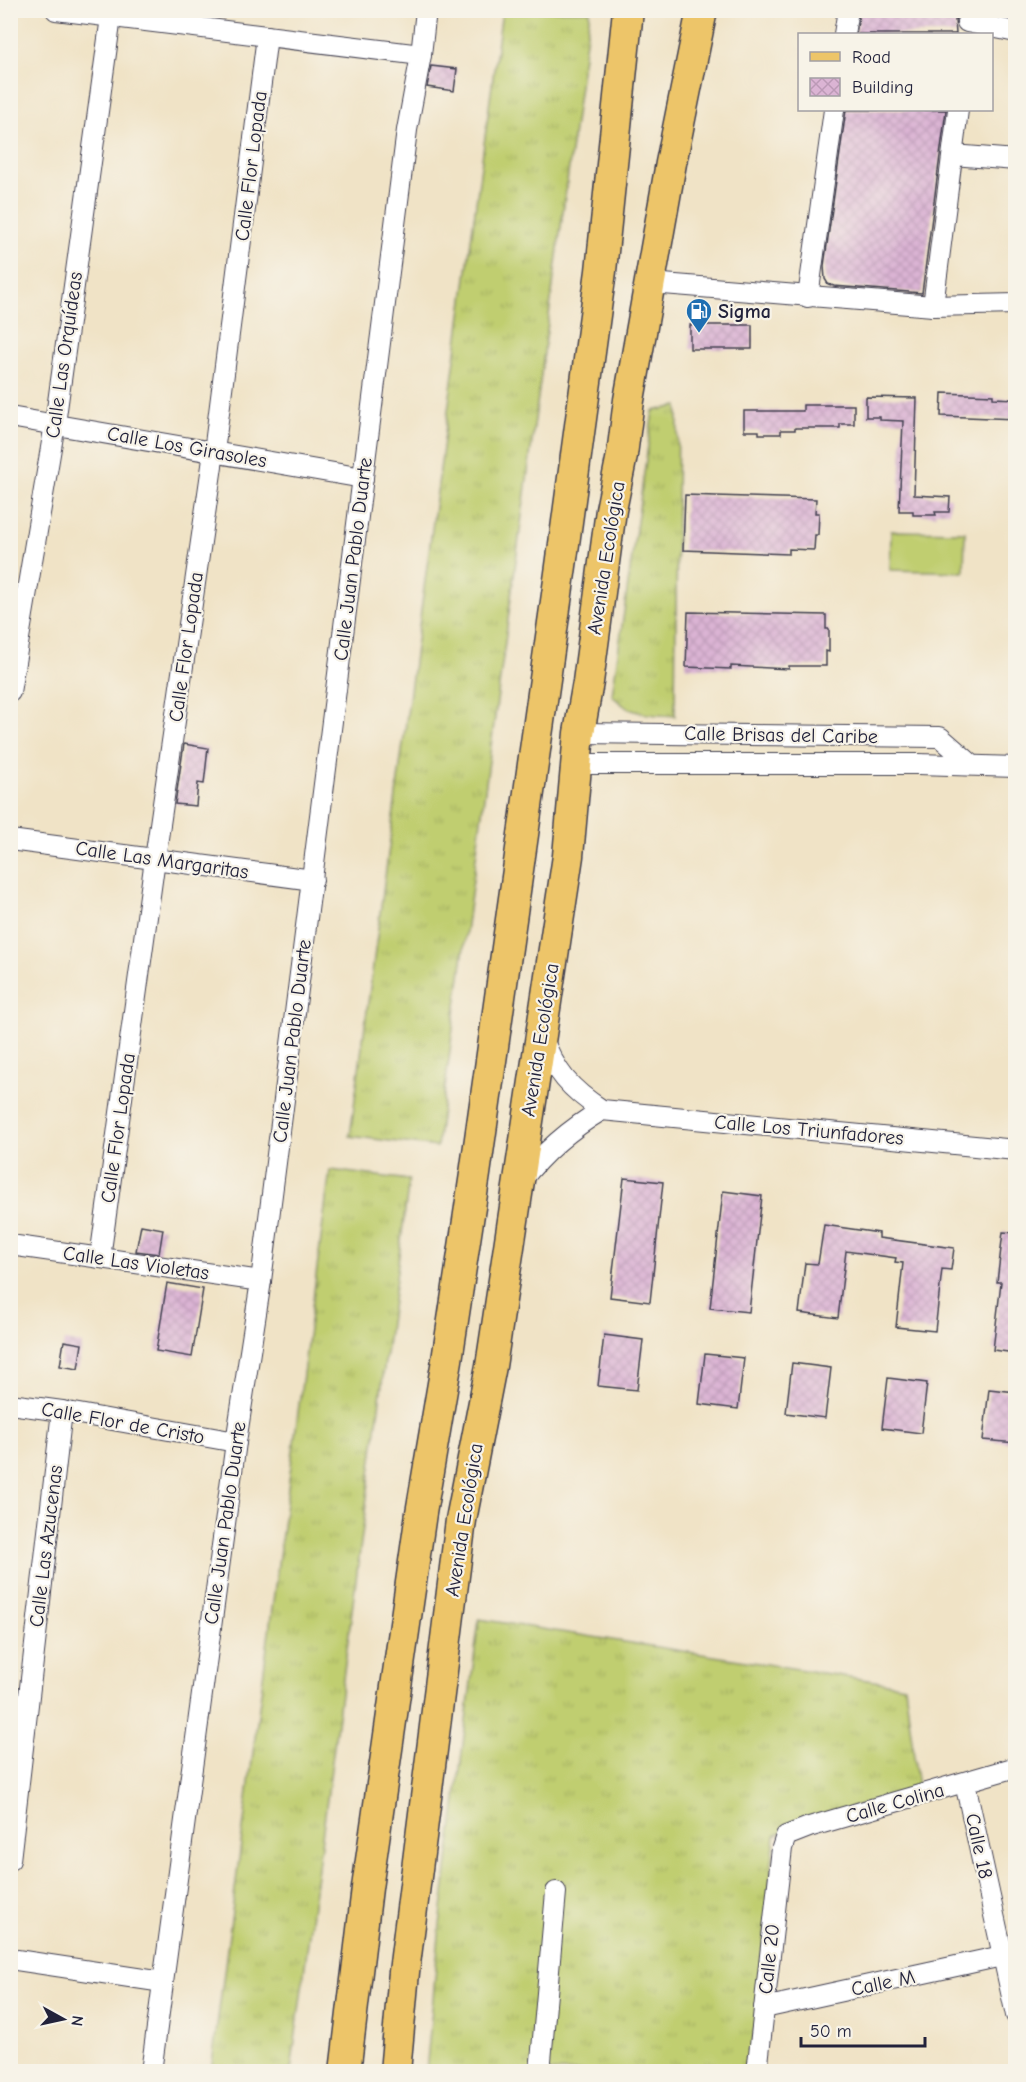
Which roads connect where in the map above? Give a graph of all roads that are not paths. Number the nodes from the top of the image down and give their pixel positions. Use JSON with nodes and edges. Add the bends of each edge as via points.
{"nodes":[{"id":1,"x":56,"y":10,"type":"edge"},
{"id":2,"x":426,"y":10,"type":"edge"},
{"id":3,"x":628,"y":10,"type":"edge"},
{"id":4,"x":702,"y":10,"type":"edge"},
{"id":5,"x":848,"y":10,"type":"edge"},
{"id":6,"x":111,"y":17,"type":"junction"},
{"id":7,"x":967,"y":22,"type":"edge"},
{"id":8,"x":1016,"y":32,"type":"edge"},
{"id":9,"x":844,"y":33,"type":"edge"},
{"id":10,"x":267,"y":36,"type":"junction"},
{"id":11,"x":421,"y":55,"type":"junction"},
{"id":12,"x":834,"y":111,"type":"edge"},
{"id":13,"x":958,"y":111,"type":"edge"},
{"id":14,"x":953,"y":156,"type":"junction"},
{"id":15,"x":1016,"y":160,"type":"edge"},
{"id":16,"x":651,"y":283,"type":"junction"},
{"id":17,"x":808,"y":297,"type":"junction"},
{"id":18,"x":1016,"y":304,"type":"edge"},
{"id":19,"x":933,"y":306,"type":"junction"},
{"id":20,"x":10,"y":417,"type":"edge"},
{"id":21,"x":55,"y":424,"type":"junction"},
{"id":22,"x":214,"y":452,"type":"junction"},
{"id":23,"x":363,"y":478,"type":"junction"},
{"id":24,"x":10,"y":692,"type":"edge"},
{"id":25,"x":579,"y":733,"type":"junction"},
{"id":26,"x":575,"y":764,"type":"junction"},
{"id":27,"x":972,"y":765,"type":"junction"},
{"id":28,"x":1016,"y":767,"type":"edge"},
{"id":29,"x":10,"y":840,"type":"edge"},
{"id":30,"x":154,"y":859,"type":"junction"},
{"id":31,"x":313,"y":880,"type":"junction"},
{"id":32,"x":540,"y":1033,"type":"junction"},
{"id":33,"x":602,"y":1110,"type":"junction"},
{"id":34,"x":1016,"y":1150,"type":"edge"},
{"id":35,"x":518,"y":1185,"type":"junction"},
{"id":36,"x":10,"y":1245,"type":"edge"},
{"id":37,"x":100,"y":1258,"type":"junction"},
{"id":38,"x":261,"y":1281,"type":"junction"},
{"id":39,"x":10,"y":1404,"type":"edge"},
{"id":40,"x":62,"y":1411,"type":"junction"},
{"id":41,"x":236,"y":1442,"type":"junction"},
{"id":42,"x":1016,"y":1767,"type":"edge"},
{"id":43,"x":965,"y":1783,"type":"junction"},
{"id":44,"x":782,"y":1848,"type":"joint"},
{"id":45,"x":10,"y":1860,"type":"edge"},
{"id":46,"x":556,"y":1892,"type":"dead end"},
{"id":47,"x":1002,"y":1956,"type":"junction"},
{"id":48,"x":10,"y":1959,"type":"edge"},
{"id":49,"x":164,"y":1982,"type":"junction"},
{"id":50,"x":764,"y":2008,"type":"junction"},
{"id":51,"x":1015,"y":2009,"type":"edge"},
{"id":52,"x":151,"y":2072,"type":"edge"},
{"id":53,"x":345,"y":2072,"type":"edge"},
{"id":54,"x":395,"y":2072,"type":"edge"},
{"id":55,"x":540,"y":2072,"type":"edge"},
{"id":56,"x":758,"y":2072,"type":"edge"}],
"edges":[{"from":1,"to":6,"type":"street"},
{"from":2,"to":11,"type":"street","name":"Calle Juan Pablo Duarte"},
{"from":3,"to":53,"type":"main road","via":[[601,271],[561,566],[475,1173],[367,1888]]},
{"from":4,"to":16,"type":"main road","name":"Avenida Ecológica"},
{"from":5,"to":9,"type":"street"},
{"from":6,"to":10,"type":"street"},
{"from":6,"to":21,"type":"street","name":"Calle Las Orquídeas"},
{"from":7,"to":8,"type":"street"},
{"from":10,"to":11,"type":"street"},
{"from":10,"to":22,"type":"street","name":"Calle Flor Lopada"},
{"from":11,"to":23,"type":"street","name":"Calle Juan Pablo Duarte","via":[[407,130]]},
{"from":12,"to":17,"type":"street"},
{"from":13,"to":14,"type":"street"},
{"from":14,"to":15,"type":"street"},
{"from":14,"to":19,"type":"street"},
{"from":16,"to":17,"type":"street"},
{"from":16,"to":25,"type":"main road","name":"Avenida Ecológica","via":[[611,510]]},
{"from":17,"to":19,"type":"street"},
{"from":18,"to":19,"type":"street"},
{"from":20,"to":21,"type":"street","name":"Calle Los Girasoles"},
{"from":21,"to":22,"type":"street","name":"Calle Los Girasoles"},
{"from":21,"to":24,"type":"street","name":"Calle Las Orquídeas"},
{"from":22,"to":23,"type":"street","name":"Calle Los Girasoles"},
{"from":22,"to":30,"type":"street","name":"Calle Flor Lopada"},
{"from":23,"to":31,"type":"street","name":"Calle Juan Pablo Duarte"},
{"from":25,"to":26,"type":"main road","name":"Avenida Ecológica"},
{"from":25,"to":27,"type":"street","name":"Calle Brisas del Caribe","via":[[940,736]]},
{"from":26,"to":27,"type":"street","name":"Calle Brisas del Caribe"},
{"from":26,"to":32,"type":"main road","name":"Avenida Ecológica","via":[[568,856]]},
{"from":27,"to":28,"type":"street","name":"Calle Brisas del Caribe"},
{"from":29,"to":30,"type":"street","name":"Calle Las Margaritas"},
{"from":30,"to":31,"type":"street","name":"Calle Las Margaritas"},
{"from":30,"to":37,"type":"street","name":"Calle Flor Lopada"},
{"from":31,"to":38,"type":"street","name":"Calle Juan Pablo Duarte"},
{"from":32,"to":33,"type":"street","name":"Calle Los Triunfadores","via":[[563,1078],[580,1096]]},
{"from":32,"to":35,"type":"main road","name":"Avenida Ecológica"},
{"from":33,"to":34,"type":"street","name":"Calle Los Triunfadores"},
{"from":33,"to":35,"type":"street","via":[[555,1143]]},
{"from":35,"to":54,"type":"main road","name":"Avenida Ecológica","via":[[491,1366],[461,1520]]},
{"from":36,"to":37,"type":"street","name":"Calle Las Violetas"},
{"from":37,"to":38,"type":"street","name":"Calle Las Violetas"},
{"from":38,"to":41,"type":"street","name":"Calle Juan Pablo Duarte"},
{"from":39,"to":40,"type":"street","name":"Calle Flor de Cristo"},
{"from":40,"to":41,"type":"street","name":"Calle Flor de Cristo"},
{"from":40,"to":45,"type":"street","name":"Calle Las Azucenas"},
{"from":41,"to":49,"type":"street","name":"Calle Juan Pablo Duarte"},
{"from":42,"to":43,"type":"street","name":"Calle Colina"},
{"from":43,"to":44,"type":"street","name":"Calle Colina","via":[[809,1827],[786,1836]]},
{"from":43,"to":47,"type":"street","name":"Calle 18"},
{"from":44,"to":50,"type":"street","name":"Calle 20"},
{"from":46,"to":55,"type":"street"},
{"from":47,"to":50,"type":"street","name":"Calle M"},
{"from":47,"to":51,"type":"street","name":"Calle 18"},
{"from":48,"to":49,"type":"street"},
{"from":49,"to":52,"type":"street","name":"Calle Juan Pablo Duarte"},
{"from":50,"to":56,"type":"street","name":"Calle 20"}]}
